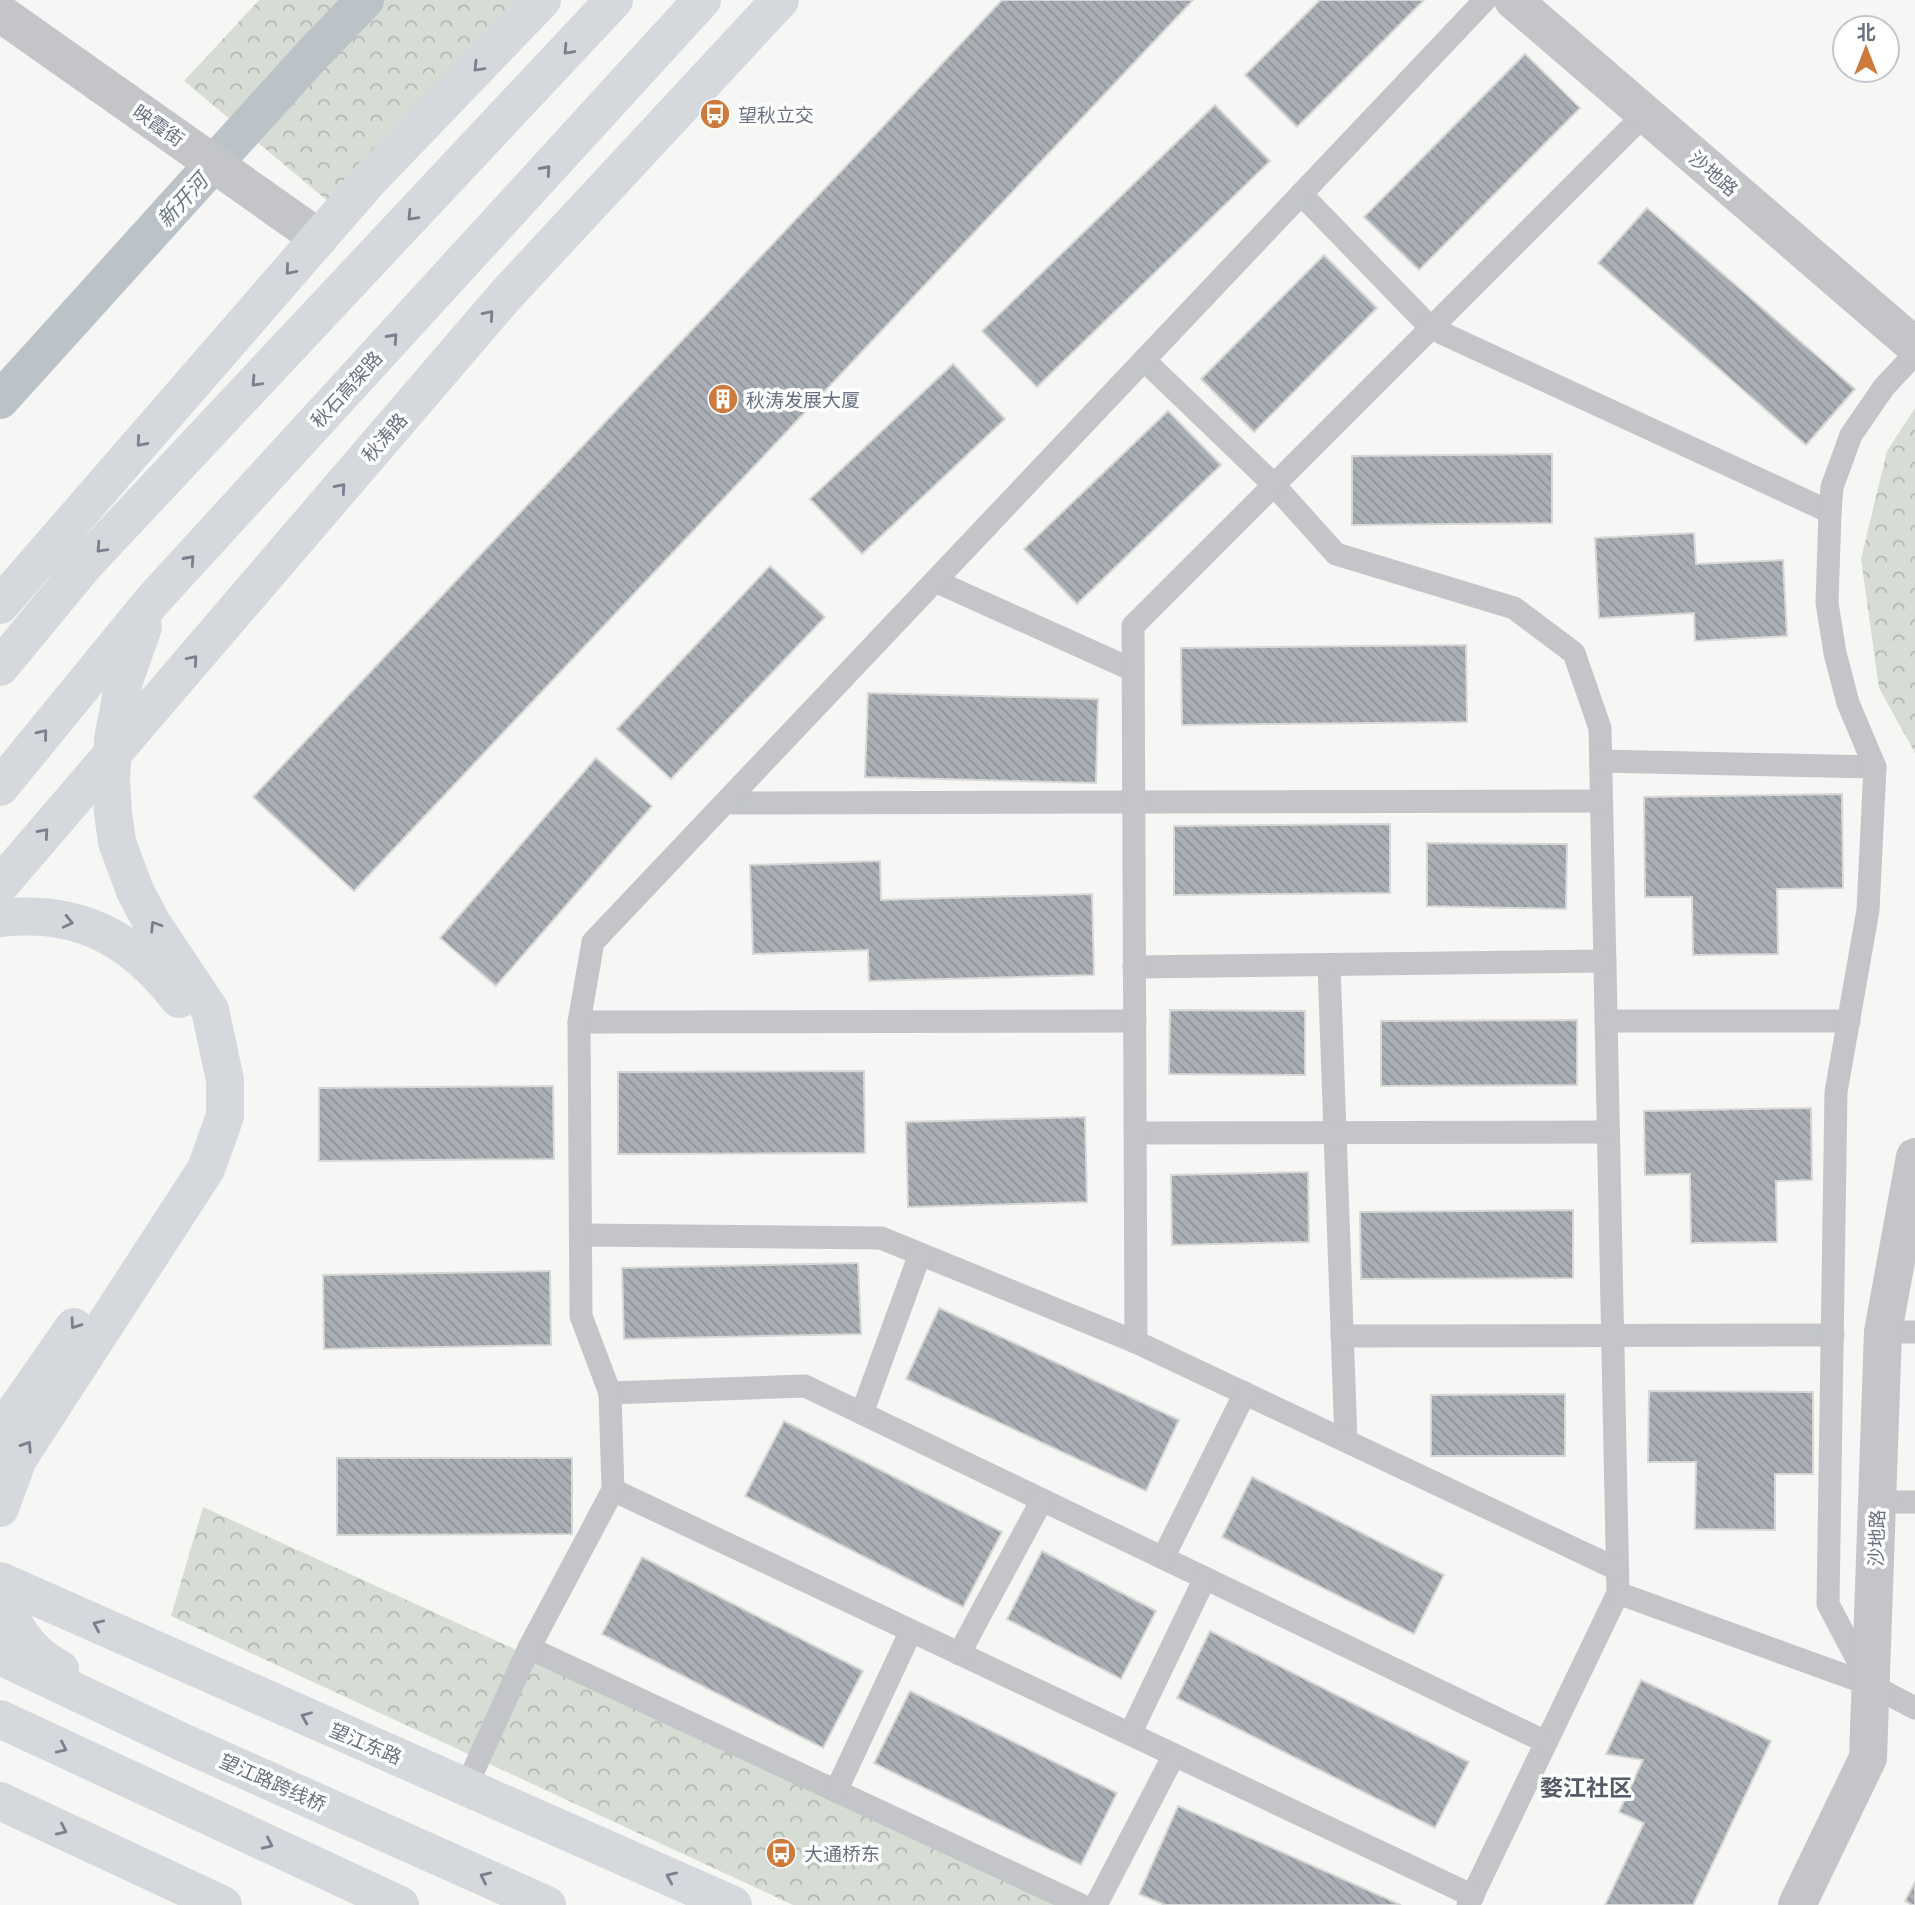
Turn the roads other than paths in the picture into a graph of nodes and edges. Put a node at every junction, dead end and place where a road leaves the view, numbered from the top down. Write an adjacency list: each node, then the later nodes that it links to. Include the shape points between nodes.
1 (542, 0): 10 (main road, one-way to 10)
2 (614, 0): 20 (main road, one-way to 20, via 86,563)
3 (702, 0): 18 (main road, 秋石高架路, one-way to 3)
4 (780, 0): 28 (main road, 秋涛路, one-way to 4, via 505,296)
5 (1485, 0): 9 (lane)
6 (1513, 0): 8 (street, 沙地路)
7 (0, 13): 10 (street, 映霞街)
8 (1645, 114): 11 (lane); 12 (street, 沙地路)
9 (1301, 194): 11 (lane); 14 (lane)
10 (319, 238): 19 (main road, one-way to 19)
11 (1431, 328): 15 (lane); 16 (lane)
12 (1915, 346)
13 (1915, 354): 16 (lane, via 1884,387 1851,435 1832,487)
14 (1144, 360): 15 (lane); 17 (lane)
15 (1273, 485): 21 (lane, via 1133,626); 22 (lane, via 1336,554 1514,608 1574,653 1600,728)
16 (1830, 512): 23 (lane, via 1827,603 1835,653 1848,703)
17 (935, 581): 21 (lane); 27 (lane)
18 (153, 600): 24 (main road, 秋石高架路, one-way to 18); 57 (main road, one-way to 18, via 18,1459 206,1168 225,1116 225,1080 210,1010 152,923 117,842 111,780 113,740 124,681)
19 (0, 605)
20 (0, 667)
21 (1133, 670): 25 (lane)
22 (1601, 761): 23 (lane); 26 (lane)
23 (1875, 767): 35 (lane, via 1868,910)
24 (0, 787)
25 (1134, 801): 26 (lane); 27 (lane); 32 (lane)
26 (1601, 801): 30 (lane)
27 (725, 803): 36 (lane, via 593,942)
28 (0, 885)
29 (0, 918): 51 (main road, one-way to 51, via 22,915 66,920 109,934 158,972 180,1000 192,1030 202,1095 196,1133 183,1167)
30 (1605, 961): 31 (lane); 34 (lane)
31 (1329, 965): 32 (lane); 39 (lane)
32 (1135, 967): 33 (lane)
33 (1135, 1021): 36 (lane); 38 (lane)
34 (1606, 1021): 35 (lane); 37 (lane)
35 (1849, 1021): 44 (lane, via 1836,1092)
36 (579, 1022): 41 (lane)
37 (1608, 1132): 39 (lane); 46 (lane)
38 (1136, 1133): 39 (lane); 47 (lane)
39 (1335, 1133): 45 (lane)
40 (1915, 1157): 43 (street, 沙地路)
41 (581, 1235): 42 (lane, via 881,1238); 48 (lane, via 581,1316)
42 (920, 1254): 47 (lane); 50 (lane)
43 (1899, 1332): 56 (street, 沙地路)
44 (1833, 1335): 46 (lane); 68 (lane, via 1828,1604)
45 (1342, 1336): 46 (lane); 52 (lane)
46 (1612, 1336): 59 (lane)
47 (1136, 1342): 49 (lane)
48 (610, 1393): 50 (lane, via 805,1386); 53 (lane)
49 (1245, 1393): 52 (lane); 58 (lane)
50 (862, 1413): 54 (lane)
51 (0, 1433)
52 (1346, 1441): 59 (lane)
53 (613, 1490): 64 (lane); 65 (lane)
54 (1042, 1500): 58 (lane); 66 (lane)
55 (1915, 1502): 56 (lane)
56 (1877, 1503): 68 (street, 沙地路)
57 (0, 1508)
58 (1163, 1558): 60 (lane)
59 (1617, 1569): 63 (lane)
60 (1205, 1578): 71 (lane); 73 (lane)
61 (0, 1581): 75 (main road, 望江东路, one-way to 61)
62 (0, 1591): 72 (main road, via 14,1626 42,1660 136,1708)
63 (1618, 1593): 68 (lane); 73 (lane)
64 (911, 1631): 66 (lane); 76 (lane)
65 (529, 1648): 75 (lane); 76 (lane)
66 (959, 1654): 71 (lane)
67 (0, 1656): 72 (main road, 望江路跨线桥)
68 (1871, 1685): 69 (lane); 79 (street, 沙地路, via 1868,1758)
69 (1915, 1707)
70 (0, 1719): 81 (main road, one-way to 81)
71 (1130, 1734): 74 (lane)
72 (182, 1742): 82 (main road, 望江路跨线桥, one-way to 72)
73 (1546, 1742): 78 (lane)
74 (1174, 1755): 78 (lane); 85 (lane)
75 (466, 1787): 83 (main road, 望江东路, one-way to 75)
76 (836, 1791): 84 (lane)
77 (0, 1801): 80 (main road, one-way to 80)
78 (1470, 1901)
79 (1804, 1903)
80 (223, 1905)
81 (400, 1905)
82 (547, 1905)
83 (733, 1905)
84 (1081, 1905)
85 (1096, 1905)

